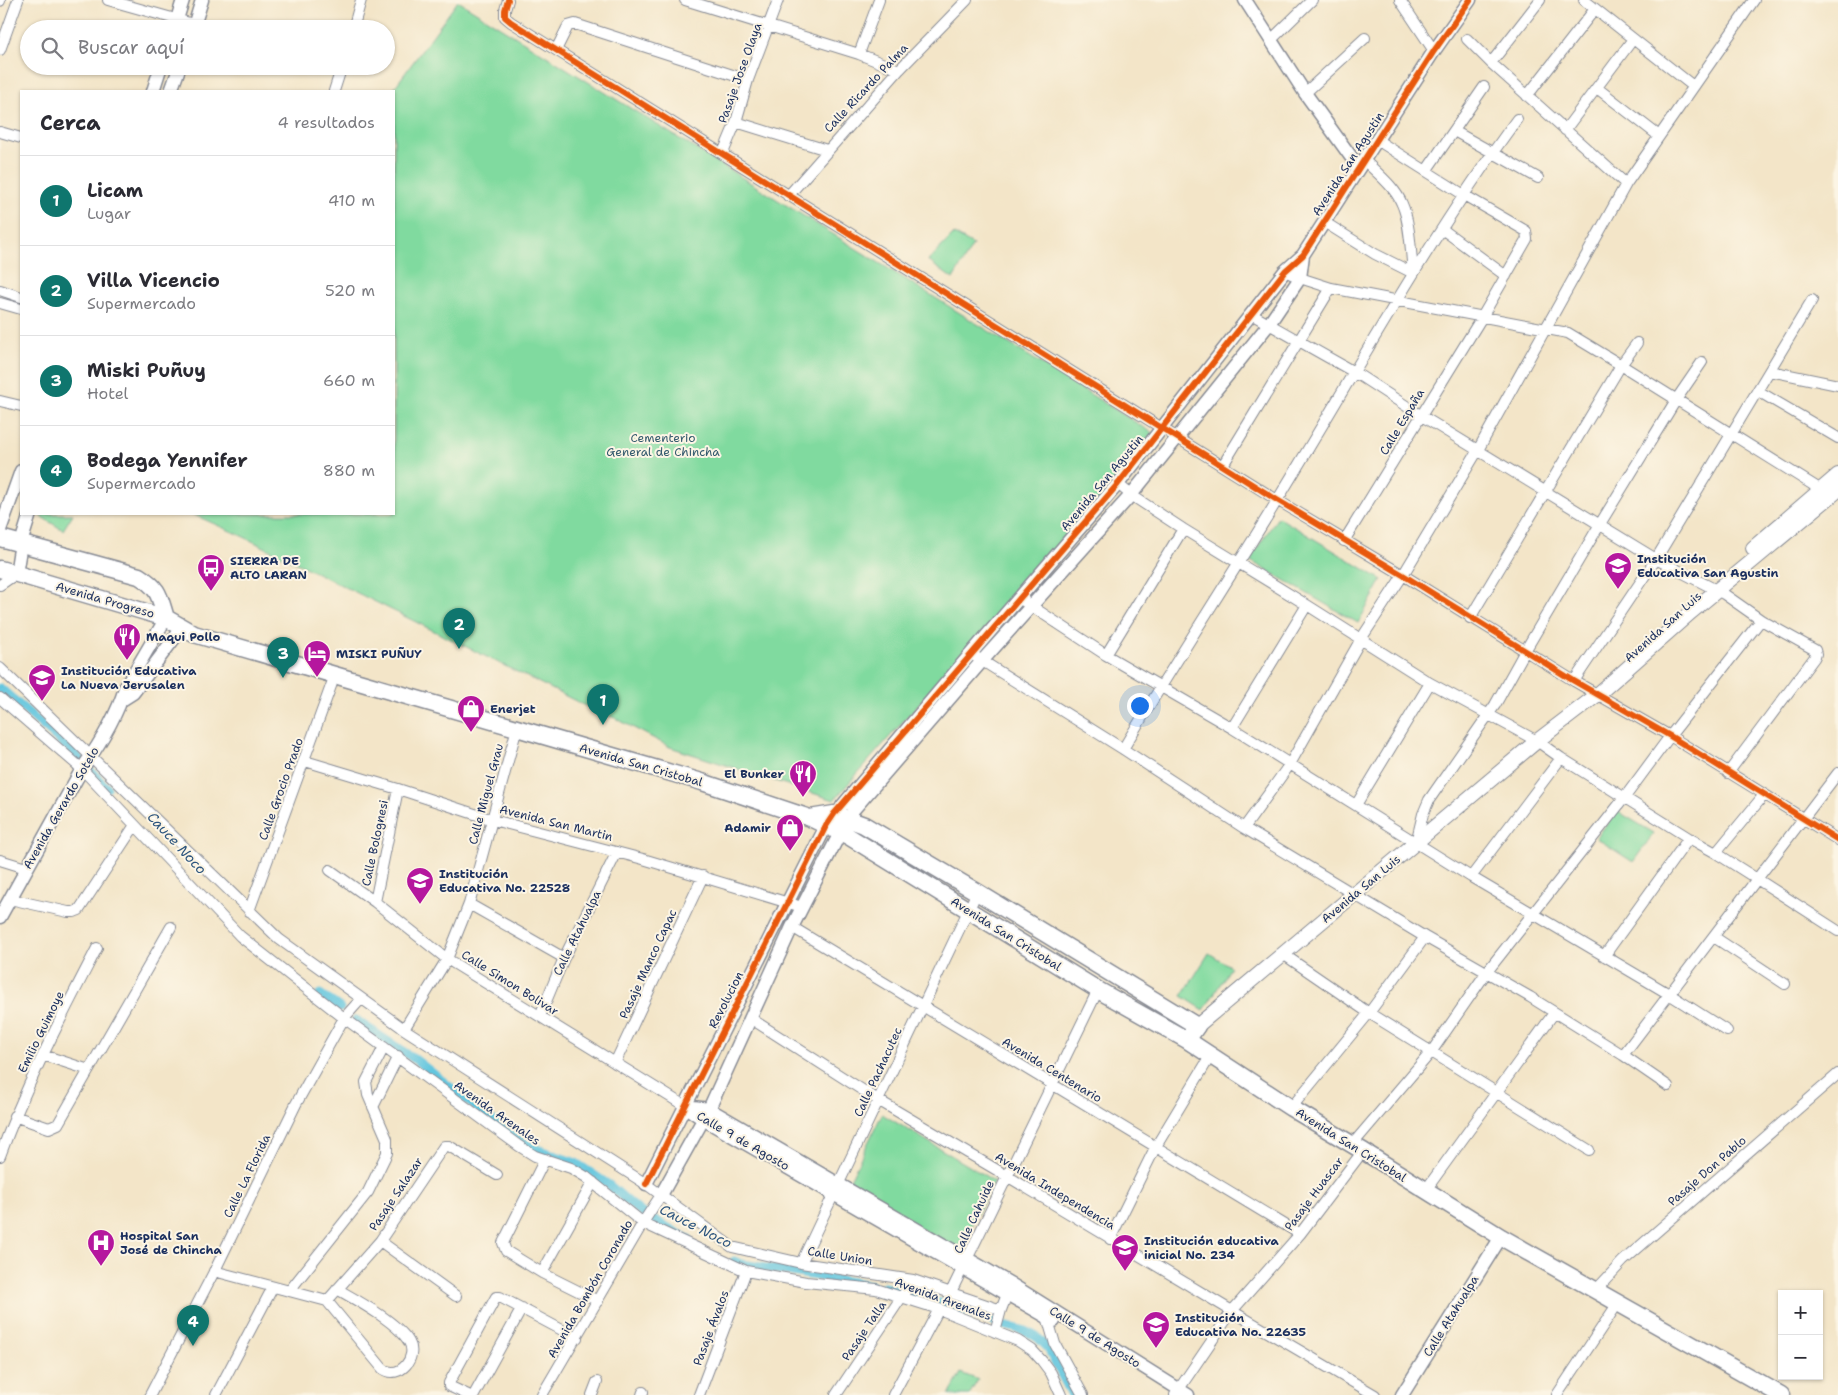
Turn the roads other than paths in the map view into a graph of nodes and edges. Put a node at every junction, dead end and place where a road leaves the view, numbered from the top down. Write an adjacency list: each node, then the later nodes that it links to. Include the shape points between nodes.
1 (18, 0): 28 (street)
2 (108, 0): 19 (street)
3 (183, 0): 20 (street)
4 (202, 0): 21 (street)
5 (361, 0): 22 (street)
6 (508, 0): 29 (street, via 505,17)
7 (686, 0): 23 (street)
8 (778, 0): 23 (street, Pasaje Jose Olaya)
9 (879, 0): 31 (street)
10 (967, 0): 33 (street, Calle Ricardo Palma)
11 (1245, 0): 27 (street)
12 (1312, 0): 27 (street)
13 (1400, 0): 30 (street)
14 (1470, 0): 30 (street, Avenida San Agustin)
15 (1540, 0): 32 (street)
16 (1584, 0): 18 (street)
17 (1754, 0): 38 (street)
18 (1595, 9): 26 (street); 45 (street)
19 (165, 20)
20 (177, 20)
21 (196, 20)
22 (355, 20)
23 (769, 27): 31 (street); 37 (street, Pasaje Jose Olaya)
24 (1366, 38): 44 (street)
25 (1467, 39): 32 (street)
26 (1633, 39): 38 (street); 40 (street)
27 (1271, 40): 44 (street)
28 (0, 50)
29 (556, 50): 37 (street, via 568,26 575,24); 56 (street)
30 (1434, 51): 53 (street, Avenida San Agustin)
31 (859, 54): 33 (street)
32 (1491, 63): 45 (street)
33 (899, 70): 54 (street, Calle Ricardo Palma)
34 (158, 75): 41 (street)
35 (177, 75): 42 (street)
36 (339, 75): 43 (street)
37 (748, 80): 47 (street, Pasaje Jose Olaya)
38 (1693, 86): 51 (street)
39 (1484, 87): 48 (street)
40 (1597, 88): 49 (street); 51 (street)
41 (153, 90)
42 (171, 90)
43 (334, 90)
44 (1306, 93): 57 (street)
45 (1527, 96): 49 (street)
46 (1517, 120): 55 (street)
47 (736, 122): 54 (street); 56 (street, Pasaje Jose Olaya)
48 (1454, 130): 55 (street); 58 (street)
49 (1565, 130): 60 (street)
50 (0, 132): 52 (street)
51 (1659, 136): 60 (street)
52 (20, 138)
53 (1376, 140): 57 (street, Avenida San Agustin); 58 (street)
54 (826, 150): 62 (street, Calle Ricardo Palma)
55 (1493, 152): 59 (street); 61 (street)
56 (723, 153): 62 (street)
57 (1361, 164): 63 (street, Avenida San Agustin); 67 (street, via 1394,191 1402,203)
58 (1426, 171): 61 (street)
59 (1538, 178)
60 (1626, 184): 80 (street)
61 (1464, 195): 64 (street); 68 (street, Calle España, via 1526,231 1527,239)
62 (788, 196): 93 (street)
63 (1324, 222): 65 (street, Avenida San Agustin); 67 (street)
64 (1442, 229): 67 (street); 68 (street)
65 (1303, 255): 66 (street, Avenida San Agustin); 69 (street)
66 (1285, 271): 69 (street); 77 (street, Avenida San Agustin)
67 (1413, 273): 73 (street)
68 (1506, 276): 78 (street, Calle España)
69 (1300, 278): 70 (street); 79 (street)
70 (1331, 288): 73 (street); 81 (street)
71 (0, 290): 72 (street)
72 (20, 297)
73 (1397, 300): 78 (street); 86 (street)
74 (1812, 300): 85 (street)
75 (0, 303): 76 (street)
76 (20, 309)
77 (1251, 314): 79 (street); 93 (street, Avenida San Agustin)
78 (1482, 317): 80 (street); 92 (street, Calle España)
79 (1269, 324): 81 (street); 95 (street)
80 (1546, 329): 84 (street, via 1568,334); 97 (street)
81 (1300, 340): 86 (street); 98 (street)
82 (1637, 343): 84 (street)
83 (1702, 362): 90 (street)
84 (1621, 364): 90 (street); 102 (street)
85 (1770, 371): 87 (street); 88 (street)
86 (1354, 372): 92 (street); 105 (street)
87 (1838, 385)
88 (1758, 391): 94 (street); 96 (street)
89 (0, 400): 91 (street)
90 (1676, 400): 94 (street); 107 (street)
91 (20, 406)
92 (1420, 415): 97 (street); 111 (street, Calle España)
93 (1162, 429): 95 (street); 101 (street, Avenida San Agustin)
94 (1730, 434): 103 (street); 113 (street)
95 (1177, 438): 98 (street); 104 (street)
96 (1838, 438)
97 (1478, 450): 102 (street); 116 (street)
98 (1223, 465): 105 (street)
99 (20, 473): 109 (street)
100 (1838, 475): 103 (main road, Avenida San Luis)
101 (1118, 484): 104 (street); 119 (street, Avenida San Agustin)
102 (1546, 491): 107 (street); 123 (street)
103 (1830, 492): 118 (main road, Avenida San Luis)
104 (1131, 495): 108 (street); 121 (street)
105 (1277, 500): 111 (street); 114 (street)
106 (30, 515): 112 (street)
107 (1600, 524): 113 (street); 127 (street)
108 (1183, 529): 114 (street); 129 (street)
109 (0, 530)
110 (0, 538): 112 (highway, Avenida Progreso)
111 (1344, 541): 116 (street)
112 (21, 543): 115 (street); 122 (highway, Avenida Progreso, via 139,576 157,590)
113 (1656, 559): 118 (street); 133 (street)
114 (1237, 563): 120 (street); 135 (street)
115 (8, 571): 117 (street); 122 (highway, Avenida Progreso)
116 (1403, 575): 123 (street); 126 (street)
117 (0, 585)
118 (1713, 588): 124 (street); 136 (main road, Avenida San Luis)
119 (1019, 598): 121 (street); 128 (street, Avenida San Agustin)
120 (1307, 605): 126 (street); 141 (street)
121 (1032, 606): 129 (street); 130 (street)
122 (166, 618): 125 (highway, Avenida San Cristobal); 138 (street, Avenida Gerardo Sotelo)
123 (1470, 618): 127 (street)
124 (1761, 620): 142 (street, Pasaje Huascar); 150 (street, via 1815,650 1816,654)
125 (182, 628): 132 (highway, Avenida San Cristobal); 138 (street, Avenida Gerardo Sotelo, via 133,693)
126 (1361, 639): 134 (street); 148 (street)
127 (1525, 651): 133 (street); 139 (street)
128 (970, 654): 130 (street); 156 (street, Avenida San Agustin)
129 (1106, 655): 135 (street)
130 (982, 662): 144 (street); 156 (street)
131 (0, 668): 145 (street, Avenida Arenales)
132 (335, 675): 140 (highway, Avenida San Cristobal); 147 (street, Calle Grocio Prado)
133 (1574, 682): 136 (street)
134 (1430, 683): 139 (street); 155 (street)
135 (1160, 686): 141 (street); 144 (street)
136 (1594, 693): 142 (street); 143 (main road, Avenida San Luis, via 1540,733)
137 (0, 698): 149 (street, Avenida Arenales)
138 (122, 700): 145 (street, Avenida Gerardo Sotelo)
139 (1487, 715): 143 (street); 163 (street, via 1429,800)
140 (517, 728): 156 (highway, Avenida San Cristobal, via 702,782 810,818); 157 (street, Calle Miguel Grau)
141 (1232, 728): 148 (street)
142 (1670, 736): 150 (street); 154 (street, Pasaje Huascar)
143 (1537, 741): 146 (street); 163 (main road, Avenida San Luis)
144 (1123, 749): 160 (street)
145 (91, 756): 149 (street, Avenida Gerardo Sotelo); 180 (street, Avenida Arenales)
146 (1561, 758): 154 (street); 170 (street)
147 (305, 761): 152 (street, Avenida San Martin); 180 (street, Calle Grocio Prado)
148 (1290, 764): 155 (street); 160 (street)
149 (82, 769): 159 (street, Avenida Arenales); 167 (street, Avenida Gerardo Sotelo)
150 (1728, 773): 153 (street)
151 (1838, 773): 158 (street)
152 (398, 789): 157 (street, Avenida San Martin); 175 (street, Calle Bolognesi)
153 (1764, 795): 158 (street); 165 (street)
154 (1625, 797): 161 (street); 181 (street, Pasaje Huascar)
155 (1356, 805): 163 (street)
156 (840, 818): 172 (highway, via 864,825); 176 (street, Revolucion); 178 (street); 179 (highway, Avenida San Cristobal)
157 (493, 820): 164 (street, Avenida San Martin); 177 (street, Calle Miguel Grau)
158 (1804, 820): 162 (street); 171 (street)
159 (136, 825): 174 (street, via 79,910 68,912); 204 (street, Avenida Arenales, via 240,936)
160 (1244, 828): 173 (street)
161 (1689, 838): 165 (street); 191 (street)
162 (1838, 840)
163 (1416, 843): 170 (street); 173 (main road, Avenida San Luis)
164 (617, 852): 169 (street, Avenida San Martin); 192 (street, Calle Atahualpa)
165 (1716, 853): 171 (street)
166 (0, 860): 167 (street)
167 (26, 868): 174 (street, Avenida Gerardo Sotelo)
168 (330, 870): 175 (street, Calle Simon Bolivar)
169 (703, 876): 176 (street, Avenida San Martin); 216 (street, Pasaje Manco Capac)
170 (1471, 876): 181 (street)
171 (1757, 879): 185 (street); 186 (street)
172 (977, 892): 179 (street, Calle Pachacutec); 190 (highway)
173 (1355, 894): 187 (street); 189 (main road, Avenida San Luis)
174 (10, 899): 182 (street, Avenida Gerardo Sotelo)
175 (375, 902): 193 (street, Calle Simon Bolivar)
176 (788, 902): 178 (street, Avenida San Martin); 223 (street, Revolucion)
177 (469, 904): 192 (street); 193 (street, Calle Miguel Grau)
178 (802, 907): 184 (street)
179 (968, 911): 195 (highway, Avenida San Cristobal); 200 (street, Calle Pachacutec)
180 (249, 912): 199 (street, Avenida Arenales, via 279,939)
181 (1533, 914): 191 (street); 194 (street, Pasaje Huascar)
182 (0, 917)
183 (171, 927): 217 (street)
184 (792, 927): 200 (street, Avenida Centenario); 205 (street)
185 (1838, 931)
186 (1714, 937): 196 (street); 198 (street)
187 (1425, 938): 194 (street); 201 (street)
188 (97, 948): 212 (street, Emilio Guimoye)
189 (1283, 954): 201 (street); 206 (main road, Avenida San Luis)
190 (1080, 956): 195 (highway); 206 (highway)
191 (1604, 956): 198 (street)
192 (564, 958): 203 (street, Calle Atahualpa)
193 (447, 959): 203 (street, Calle Simon Bolivar); 207 (street, Calle Miguel Grau)
194 (1486, 973): 202 (street); 211 (street, Pasaje Huascar)
195 (1071, 974): 197 (highway, Avenida San Cristobal)
196 (1785, 984)
197 (1098, 990): 209 (highway, Avenida San Cristobal); 219 (street, Calle Cahuide)
198 (1669, 994): 208 (street); 214 (street)
199 (361, 999): 204 (street, Calle La Florida); 207 (street, Avenida Arenales)
200 (923, 1006): 219 (street, Avenida Centenario); 222 (street, Calle Pachacutec)
201 (1369, 1012): 211 (street); 225 (street)
202 (1554, 1013): 214 (street); 221 (street)
203 (540, 1016): 216 (street, Calle Simon Bolivar)
204 (344, 1018): 210 (street, Avenida Arenales); 248 (street, Calle La Florida, via 296,1104)
205 (750, 1018): 222 (street, Avenida Independencia); 226 (street)
206 (1197, 1026): 209 (highway, Avenida San Luis)
207 (404, 1029): 236 (street, Avenida Arenales)
208 (1728, 1032)
209 (1187, 1040): 213 (highway, Avenida San Cristobal)
210 (384, 1047): 215 (street, Avenida Arenales); 224 (street, via 366,1082)
211 (1432, 1051): 221 (street); 229 (street, Pasaje Huascar)
212 (43, 1055): 217 (street); 227 (street, Emilio Guimoye)
213 (1211, 1055): 225 (highway, Avenida San Cristobal); 228 (street)
214 (1623, 1055): 220 (street)
215 (398, 1056): 224 (street); 232 (street, Avenida Arenales, via 519,1146)
216 (615, 1063): 223 (street, Calle Simon Bolivar)
217 (89, 1070): 227 (street, via 58,1124 49,1128)
218 (1838, 1074): 255 (street, Pasaje Don Pablo, via 1622,1261)
219 (1052, 1085): 228 (street, Avenida Centenario); 234 (street, Calle Cahuide)
220 (1668, 1086)
221 (1498, 1093): 230 (street); 238 (street)
222 (878, 1100): 234 (street, Avenida Independencia); 237 (street, Calle Pachacutec)
223 (685, 1106): 226 (street, Calle 9 de Agosto); 236 (street, Revolucion)
224 (373, 1107): 254 (street, via 387,1139 387,1153 368,1192)
225 (1291, 1108): 229 (highway, Avenida San Cristobal)
226 (706, 1114): 237 (street, Calle 9 de Agosto); 239 (street)
227 (14, 1116): 231 (street, Emilio Guimoye)
228 (1156, 1148): 241 (street, Avenida Centenario); 243 (street)
229 (1358, 1148): 238 (highway, Avenida San Cristobal); 241 (street, Pasaje Huascar)
230 (1589, 1150)
231 (0, 1156)
232 (545, 1159): 235 (street, Avenida Arenales, via 571,1168); 249 (street, via 503,1243 506,1251)
233 (497, 1174): 244 (street, Pasaje Salazar, via 444,1146)
234 (1007, 1176): 243 (street, Avenida Independencia); 246 (street, Calle Cahuide)
235 (593, 1182): 240 (street, Avenida Arenales); 249 (street)
236 (646, 1184): 239 (street, Avenida Arenales)
237 (836, 1189): 245 (street, Calle Pachacutec); 246 (street, Calle 9 de Agosto)
238 (1425, 1191): 242 (highway, Avenida San Cristobal)
239 (661, 1195): 240 (street, Avenida Bombón Coronado); 245 (street, Calle Union, via 732,1247)
240 (644, 1222): 247 (street, Avenida Arenales); 260 (street, Avenida Bombón Coronado)
241 (1300, 1234): 266 (street, Pasaje Huascar)
242 (1500, 1237): 255 (highway, Avenida San Cristobal); 281 (street, Calle Atahualpa)
243 (1110, 1239): 266 (street, Avenida Independencia)
244 (380, 1241): 252 (street, Pasaje Salazar); 258 (street)
245 (802, 1263): 250 (street, Calle Union)
246 (966, 1264): 253 (street, Calle 9 de Agosto); 256 (street, Calle Cahuide)
247 (746, 1270): 257 (street, Avenida Arenales, via 806,1282); 275 (street, Pasaje Ávalos)
248 (214, 1271): 251 (street); 270 (street, Calle La Florida)
249 (542, 1273): 260 (street)
250 (914, 1280): 256 (street, Calle Union); 257 (street, Pasaje Talla)
251 (273, 1287): 254 (street); 271 (street)
252 (337, 1289): 259 (street, Pasaje Salazar); 259 (street, via 381,1317 409,1342 410,1357 405,1366 394,1373 383,1369)
253 (1009, 1289): 264 (street, Calle 9 de Agosto); 265 (street)
254 (290, 1290): 259 (street)
255 (1596, 1290): 261 (highway, Avenida San Cristobal)
256 (951, 1292): 265 (street, Calle Union)
257 (905, 1294): 263 (street, Avenida Arenales); 276 (street, Pasaje Talla)
258 (456, 1296)
259 (327, 1301)
260 (598, 1301): 268 (street, Avenida Bombón Coronado)
261 (1618, 1303): 282 (street); 283 (highway, Avenida San Cristobal)
262 (522, 1308): 268 (street); 272 (street, via 500,1296 494,1298 449,1383 452,1388); 273 (street)
263 (939, 1310): 267 (street, Avenida Arenales); 277 (street)
264 (1045, 1311): 269 (street, Calle 9 de Agosto); 279 (street, via 1055,1344)
265 (1001, 1312): 267 (street)
266 (1232, 1312): 269 (street, Pasaje Huascar); 280 (street, Avenida Independencia)
267 (996, 1329): 278 (street, Avenida Arenales, via 1032,1350 1051,1373)
268 (577, 1338): 274 (street, Avenida Bombón Coronado)
269 (1179, 1393)
270 (150, 1395)
271 (216, 1395)
272 (468, 1395)
273 (474, 1395)
274 (542, 1395)
275 (699, 1395)
276 (836, 1395)
277 (893, 1395)
278 (1062, 1395)
279 (1083, 1395)
280 (1375, 1395)
281 (1402, 1395)
282 (1558, 1395)
283 (1781, 1395)

